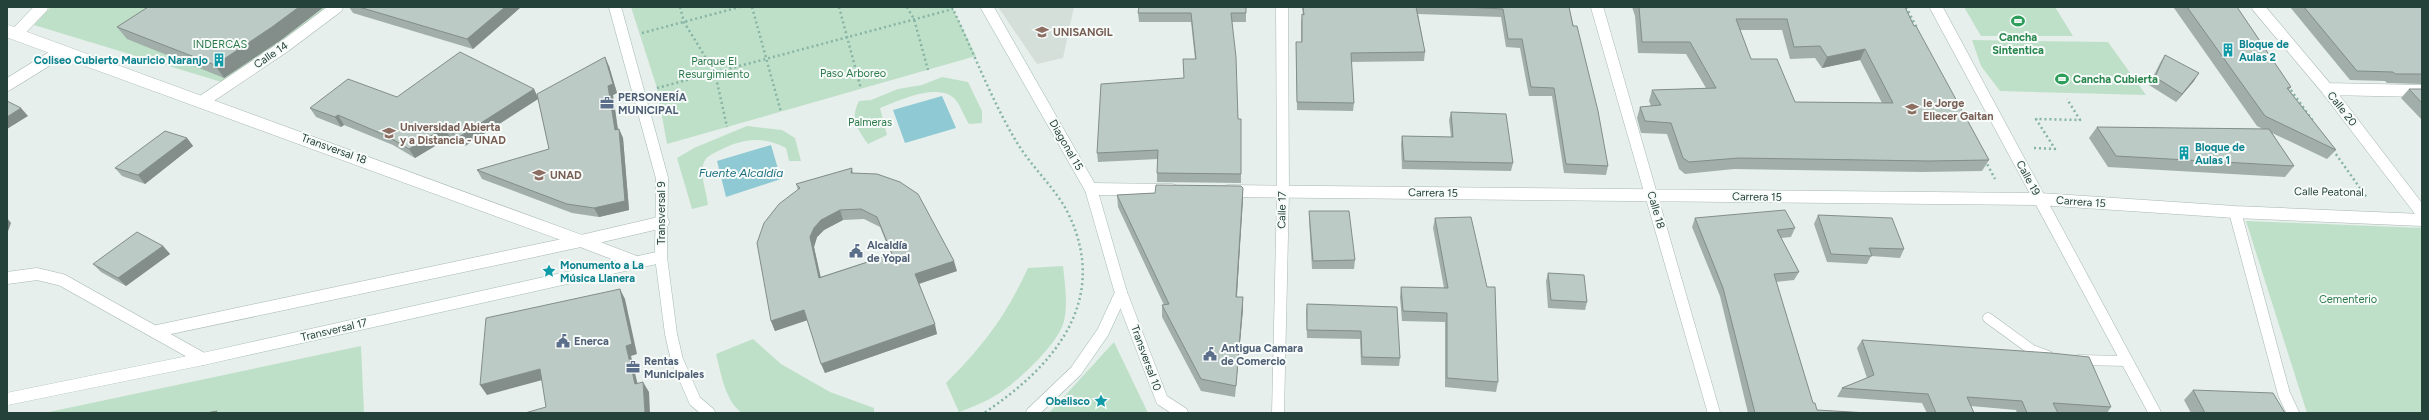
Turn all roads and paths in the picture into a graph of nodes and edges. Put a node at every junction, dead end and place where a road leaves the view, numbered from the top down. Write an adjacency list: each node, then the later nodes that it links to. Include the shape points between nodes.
1 (42, 7): 18 (street)
2 (337, 7): 33 (street, Calle 14, via 286,46)
3 (615, 7): 51 (street, Transversal 9, via 662,178)
4 (680, 7): 17 (path)
5 (740, 7): 17 (path)
6 (752, 7): 23 (path)
7 (839, 7): 21 (path)
8 (907, 7): 16 (path)
9 (987, 7): 41 (street, Diagonal 15)
10 (1282, 7): 44 (street, Calle 17)
11 (1597, 7): 45 (street, Calle 18)
12 (1906, 7): 20 (path)
13 (1936, 7): 46 (street, Calle 19)
14 (2258, 7): 30 (street, Calle 20)
15 (953, 8): 16 (path); 65 (path, via 1015,139 1068,213 1081,241 1085,268 1081,304 1068,335 1028,382)
16 (914, 19): 21 (path); 24 (path)
17 (684, 22): 19 (path); 25 (path)
18 (11, 33): 22 (street, Transversal 18)
19 (637, 34)
20 (1921, 35)
21 (847, 37): 23 (path); 29 (path)
22 (62, 51): 27 (street); 33 (street, Transversal 18)
23 (766, 59): 25 (path); 34 (path)
24 (928, 70)
25 (715, 73): 28 (path); 36 (path)
26 (2284, 80): 35 (path)
27 (7, 85)
28 (657, 88)
29 (861, 89)
30 (2326, 89): 31 (street); 49 (street, Calle 20)
31 (2422, 91)
32 (2067, 99): 38 (path, via 2080,120 2036,119 2055,149)
33 (203, 101): 52 (street, Transversal 18)
34 (781, 112)
35 (2315, 124)
36 (727, 127)
37 (2329, 144): 47 (path, Calle Peatonal, via 2369,202)
38 (2032, 148)
39 (1982, 155): 40 (path)
40 (1997, 183)
41 (1091, 189): 42 (street); 56 (street, Diagonal 15)
42 (1183, 190)
43 (1214, 191): 44 (street, Carrera 15)
44 (1283, 192): 45 (street, Carrera 15); 68 (street, Calle 17)
45 (1652, 195): 46 (street, Carrera 15); 69 (street, Calle 18)
46 (2040, 200): 48 (street, Carrera 15); 62 (street, Calle 19)
47 (2361, 201)
48 (2235, 212): 50 (street, Carrera 15); 71 (street, via 2284,394)
49 (2422, 213)
50 (2422, 220)
51 (663, 222): 52 (street); 53 (street, Transversal 9)
52 (581, 241): 54 (street, Transversal 18); 58 (street)
53 (661, 257): 54 (street, Transversal 17); 64 (street, Transversal 9, via 677,360 695,401)
54 (636, 262): 60 (street, Transversal 17)
55 (7, 278): 58 (street, via 37,274 62,280)
56 (1122, 293): 66 (street, via 1104,332 1076,371); 67 (street, Transversal 10, via 1162,400)
57 (1988, 318): 59 (lane, via 2032,350)
58 (157, 331): 60 (street)
59 (2057, 358)
60 (203, 359): 63 (street, Transversal 17)
61 (2069, 359): 62 (lane)
62 (2126, 361): 70 (street, Calle 19)
63 (7, 399)
64 (709, 413)
65 (984, 413)
66 (1032, 413)
67 (1182, 413)
68 (1278, 413)
69 (1714, 413)
70 (2154, 413)
71 (2293, 413)

